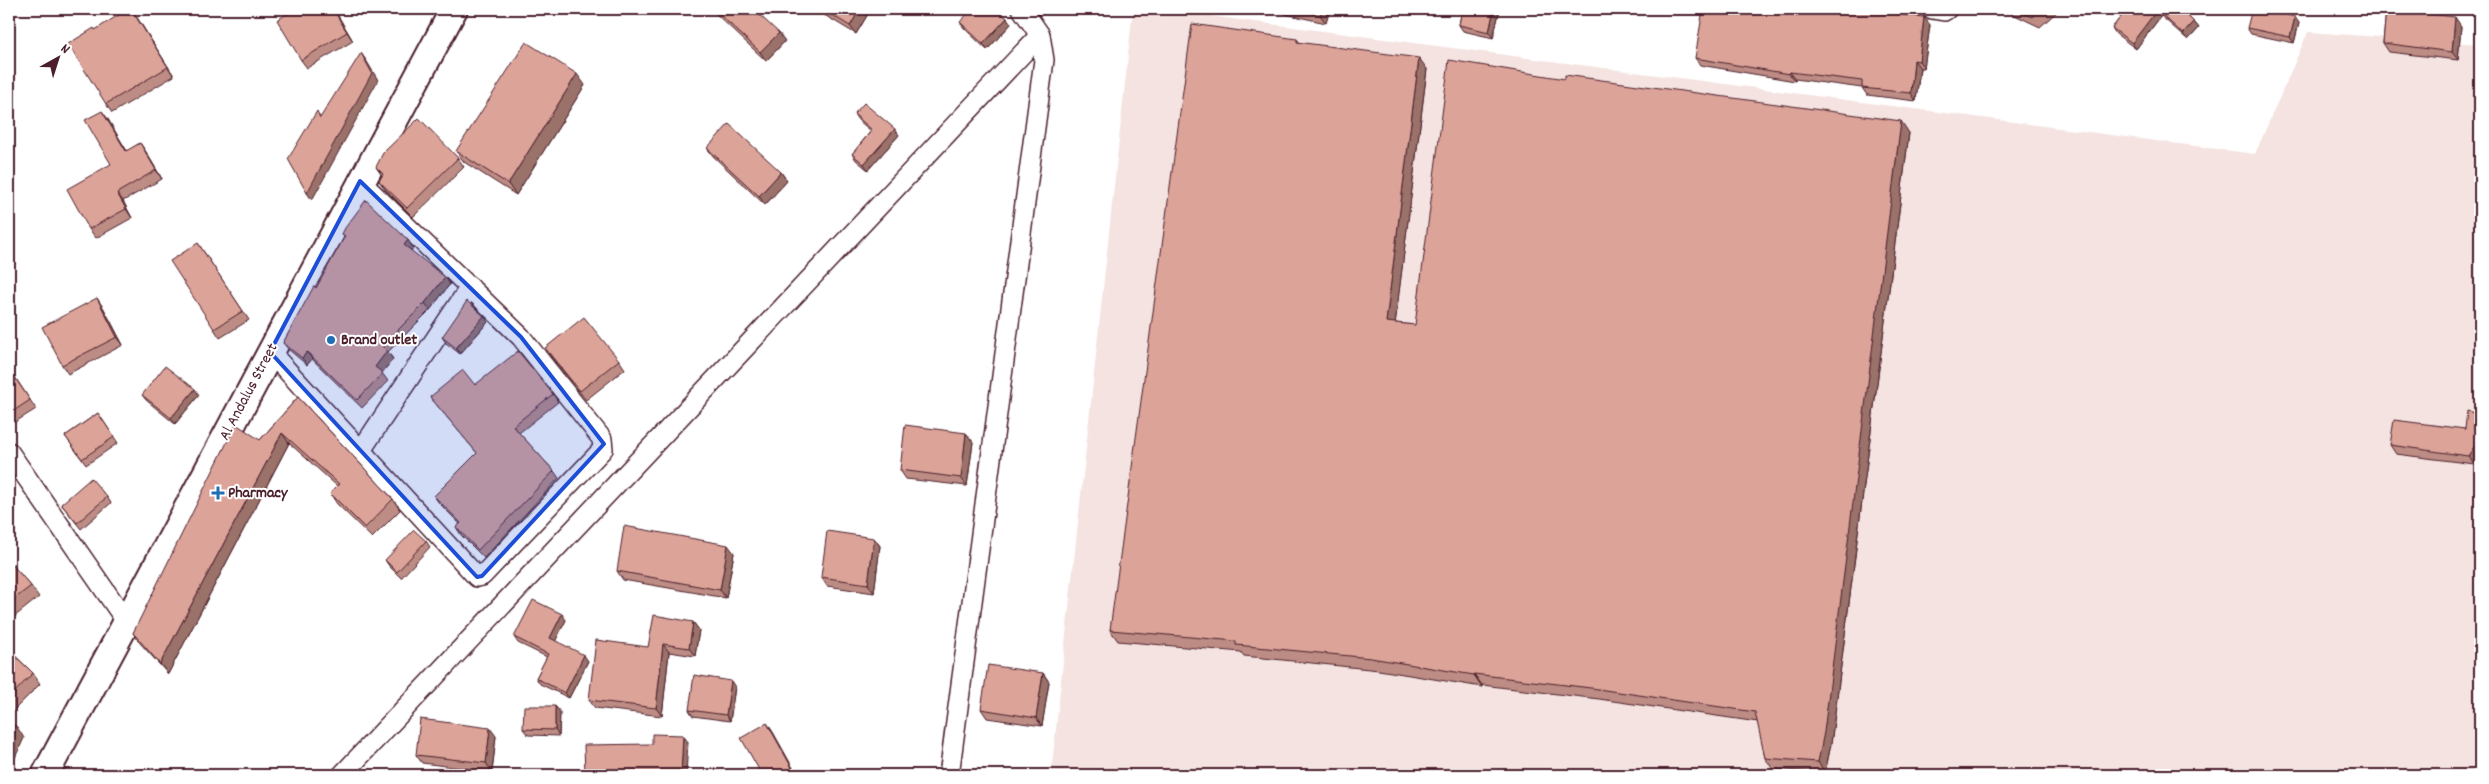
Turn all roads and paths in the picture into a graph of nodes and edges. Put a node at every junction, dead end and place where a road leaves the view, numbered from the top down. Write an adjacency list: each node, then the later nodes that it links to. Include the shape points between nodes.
1 (454, 9): 6 (main road, Al Andalus Street)
2 (1022, 9): 5 (street)
3 (1932, 9): 4 (street)
4 (1947, 9)
5 (1040, 35): 13 (street); 14 (street, via 1044,60)
6 (360, 181): 7 (street); 8 (main road, Al Andalus Street)
7 (470, 287): 9 (street); 9 (street, via 521,337 602,439 603,449 480,578)
8 (270, 352): 9 (street); 11 (main road, Al Andalus Street)
9 (362, 449)
10 (9, 452): 11 (street)
11 (126, 621): 12 (main road, Al Andalus Street)
12 (45, 775)
13 (342, 775)
14 (949, 775)

